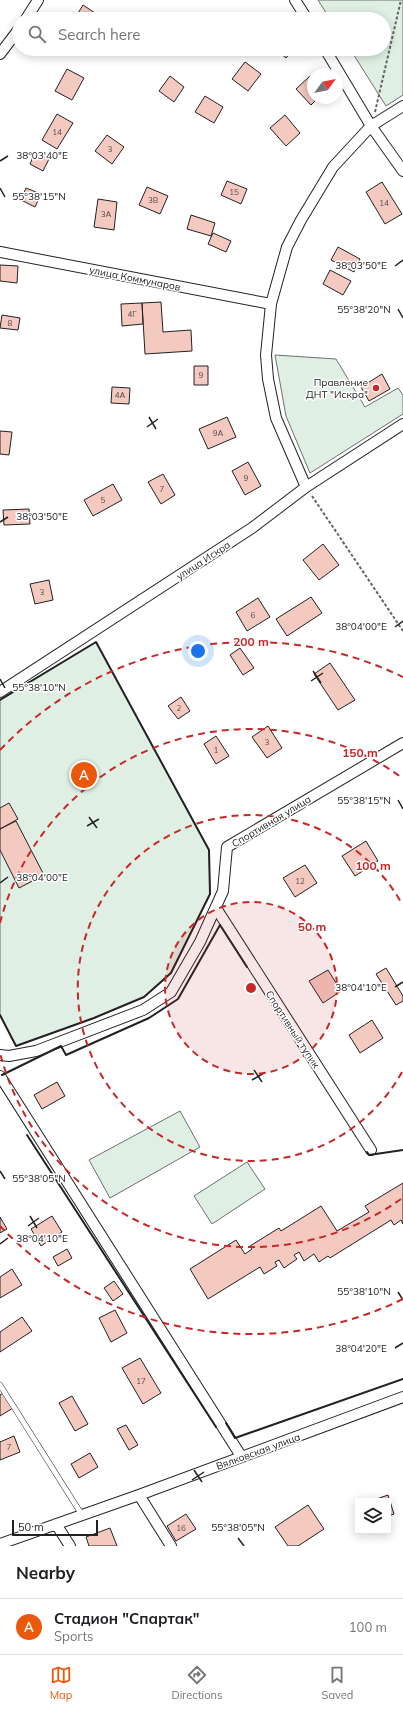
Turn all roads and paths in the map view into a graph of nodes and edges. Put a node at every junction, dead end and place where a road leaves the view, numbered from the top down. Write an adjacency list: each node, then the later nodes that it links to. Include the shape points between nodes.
1 (38, 0): 4 (street)
2 (295, 0): 5 (street)
3 (401, 0): 7 (path)
4 (30, 12)
5 (303, 12)
6 (12, 38): 8 (street)
7 (391, 42)
8 (0, 54)
9 (329, 56): 12 (street)
10 (388, 56): 12 (path)
11 (403, 106): 12 (street)
12 (371, 126): 13 (street); 15 (street, via 333,167 301,220 287,247)
13 (403, 171)
14 (0, 252): 15 (street, улица Коммунаров)
15 (271, 304): 17 (street, via 266,355 276,418)
16 (403, 424): 17 (street, улица Искра)
17 (306, 487): 18 (path); 19 (street, улица Искра, via 252,528)
18 (403, 631)
19 (0, 692)
20 (403, 743): 21 (street, Спортивная улица, via 227,847 223,891)
21 (216, 908): 22 (street, Спортивная улица, via 171,992 143,1010 36,1051); 24 (street, Спортивный тупик)
22 (0, 1055)
23 (0, 1076): 27 (street)
24 (371, 1150)
25 (0, 1385): 29 (lane)
26 (403, 1397): 27 (street, Вялковская улица)
27 (241, 1456): 28 (street, Вялковская улица)
28 (139, 1495): 29 (street, Вялковская улица); 33 (street)
29 (82, 1515): 30 (street, Вялковская улица)
30 (56, 1524): 31 (street, Вялковская улица); 32 (street)
31 (0, 1544)
32 (70, 1546)
33 (171, 1546)

